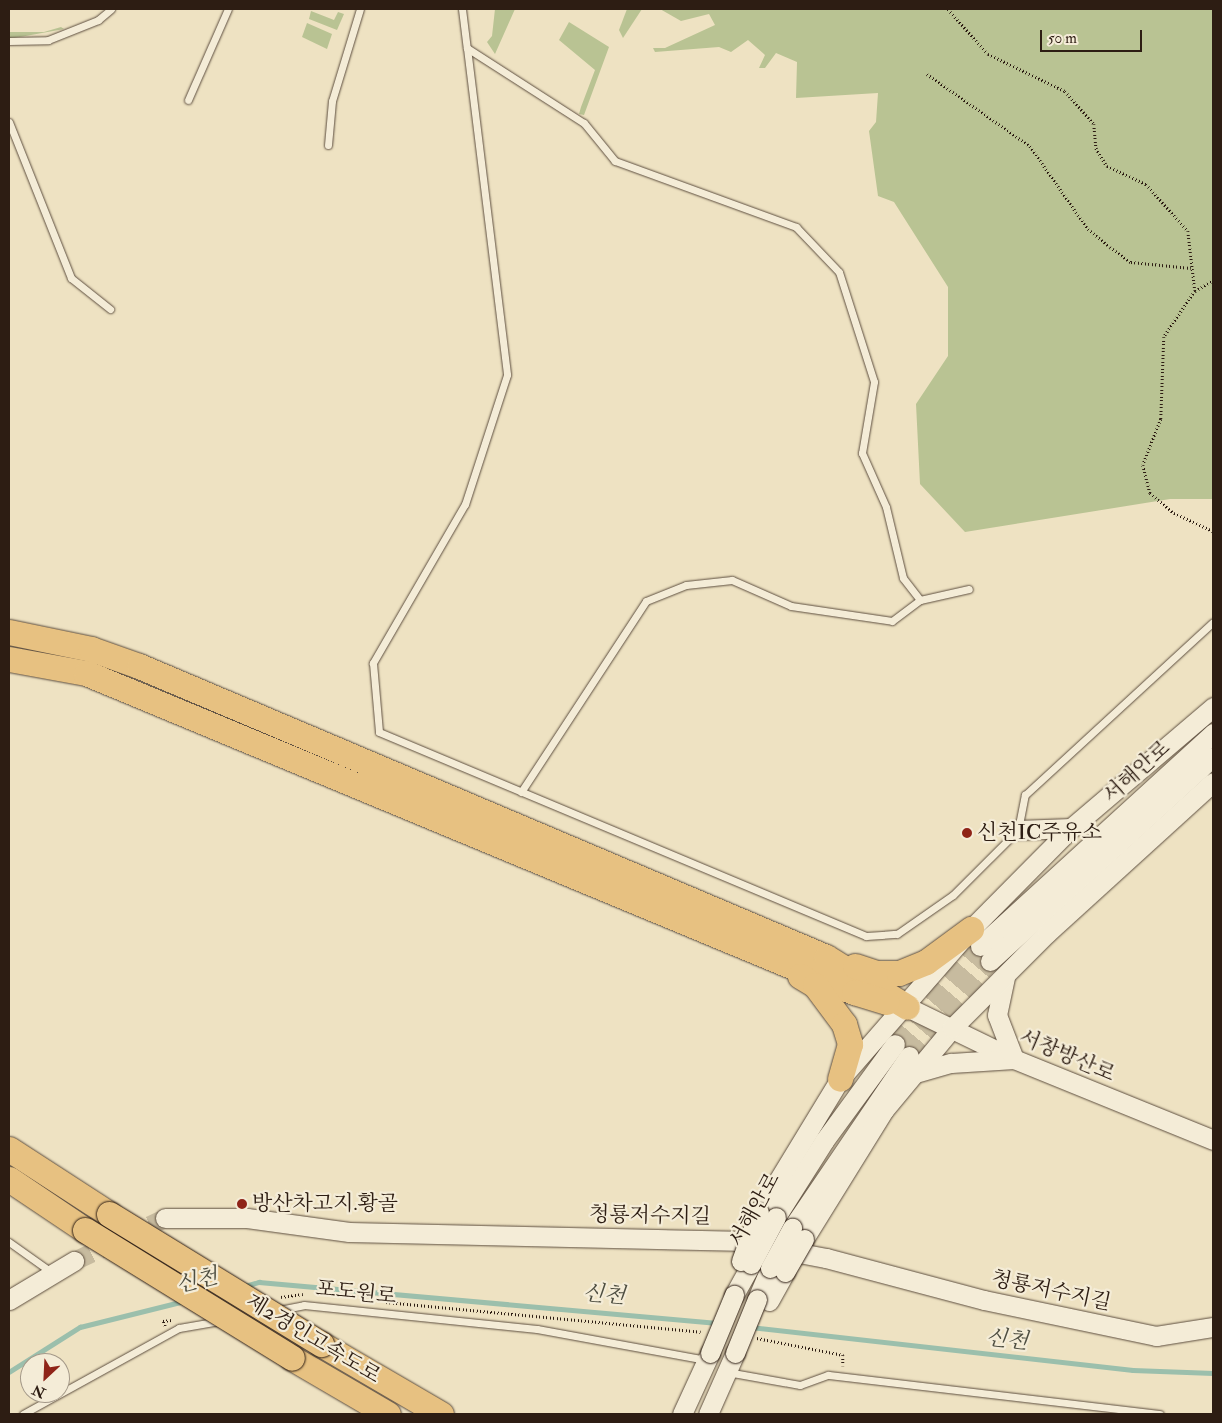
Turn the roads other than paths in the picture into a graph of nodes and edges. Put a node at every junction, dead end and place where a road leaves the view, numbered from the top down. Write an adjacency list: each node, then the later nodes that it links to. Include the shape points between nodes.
1 (111, 9): 5 (lane, via 98,20 48,40)
2 (228, 9): 7 (lane)
3 (360, 9): 9 (lane, via 332,101)
4 (462, 9): 6 (lane)
5 (9, 41)
6 (467, 48): 12 (lane, via 584,122 615,161 796,227 839,272 874,382 862,453 886,507 903,578); 20 (lane, via 507,374 465,504 373,663 379,732)
7 (188, 100)
8 (9, 122): 10 (lane, via 71,278)
9 (328, 146)
10 (110, 309)
11 (970, 589): 12 (lane)
12 (920, 600): 20 (lane, via 892,621 790,606 732,580 686,585 646,601)
13 (1213, 622): 22 (lane, via 1025,795)
14 (9, 632): 25 (highway, via 91,649 139,666)
15 (9, 659): 23 (highway, via 95,677)
16 (1213, 707): 21 (main road)
17 (1213, 733): 24 (main road, 서해안로)
18 (1213, 757): 24 (main road, 서해안로, via 1021,928)
19 (1213, 782): 26 (main road)
20 (521, 792): 22 (lane, via 866,936 897,934 953,895)
21 (1071, 828): 22 (main road); 24 (main road)
22 (1018, 830)
23 (744, 944): 27 (highway, via 854,992); 31 (highway, via 814,984 844,1024 850,1044)
24 (980, 945): 25 (highway, via 899,973 878,973); 27 (main road)
25 (826, 957): 27 (highway)
26 (1004, 976): 28 (main road); 30 (main road, via 997,1015)
27 (907, 1007): 28 (main road, 서창방산로); 31 (main road)
28 (952, 1028): 29 (main road); 30 (main road, 서창방산로)
29 (906, 1058): 30 (main road, via 951,1063); 37 (main road, 서해안로, via 850,1104); 47 (main road, 서해안로, bridge, via 777,1270)
30 (1014, 1059): 33 (main road, 서창방산로)
31 (840, 1079): 37 (main road)
32 (9, 1139): 36 (highway)
33 (1213, 1140)
34 (9, 1149): 36 (highway, 제2경인고속도로)
35 (9, 1179): 49 (highway, 제2경인고속도로, bridge, via 85,1230)
36 (61, 1184): 50 (highway, 제2경인고속도로, bridge)
37 (767, 1215): 46 (main road, bridge)
38 (165, 1218): 45 (main road, 청룡저수지길, via 247,1218 349,1232 736,1241 826,1258 984,1300 1156,1336)
39 (9, 1242): 41 (lane)
40 (74, 1261): 41 (main road)
41 (52, 1272): 42 (main road)
42 (9, 1300)
43 (256, 1314): 46 (lane, 포도원로, via 304,1305 508,1326)
44 (246, 1316): 48 (lane, via 179,1328)
45 (1213, 1327)
46 (708, 1356): 51 (main road)
47 (727, 1372): 52 (main road, 서해안로); 53 (lane, via 800,1385 828,1375)
48 (23, 1414)
49 (388, 1414)
50 (441, 1414)
51 (682, 1414)
52 (708, 1414)
53 (1160, 1414)

